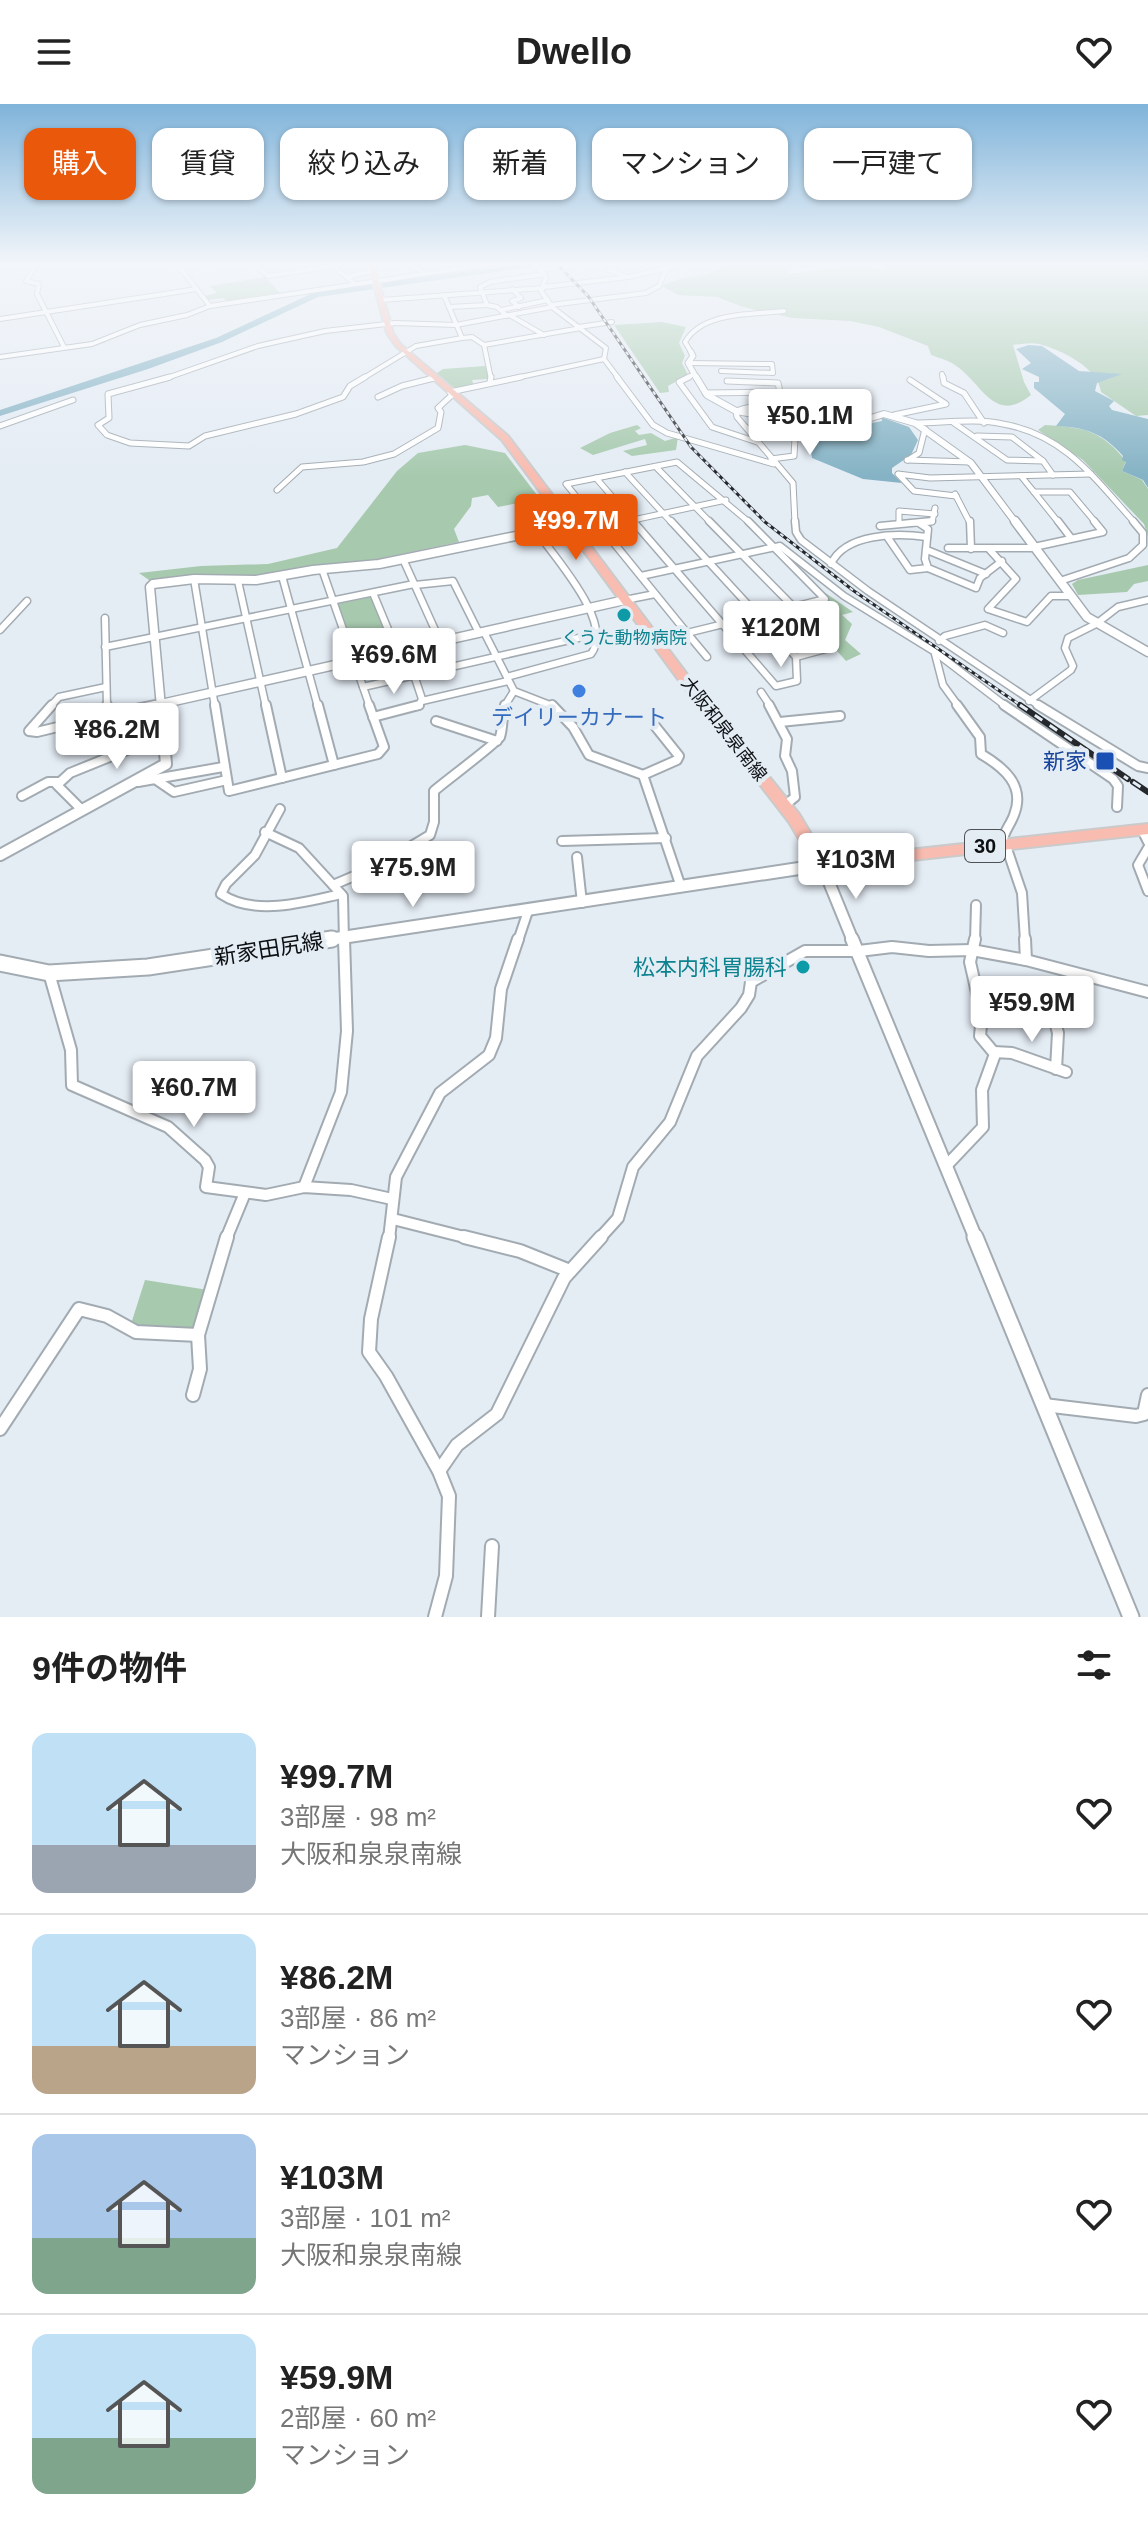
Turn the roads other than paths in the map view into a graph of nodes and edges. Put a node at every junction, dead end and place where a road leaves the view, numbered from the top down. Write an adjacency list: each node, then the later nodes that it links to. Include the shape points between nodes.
1 (57, 335): 11 (street)
2 (116, 335): 11 (street)
3 (309, 335): 12 (street, via 108,394 109,418 98,425 107,435 130,443 189,446 205,436 343,397 350,386)
4 (393, 335): 12 (main road, 大阪和泉泉南線)
5 (460, 335): 9 (street)
6 (544, 335): 10 (street)
7 (589, 335): 15 (street, via 606,348)
8 (689, 335): 13 (street, via 685,342)
9 (462, 338): 10 (street); 12 (street)
10 (484, 345): 24 (street)
11 (64, 347): 14 (street)
12 (404, 352): 21 (main road, 大阪和泉泉南線)
13 (691, 352): 17 (street)
14 (0, 357)
15 (604, 359): 24 (street); 43 (street, via 656,428)
16 (715, 361): 17 (street); 18 (street); 18 (street, via 772,364 773,373)
17 (688, 363): 19 (street)
18 (721, 371): 23 (street)
19 (694, 374): 27 (street); 40 (street, via 679,382 710,425)
20 (942, 374): 35 (street, via 944,383 964,393)
21 (434, 378): 26 (main road, 大阪和泉泉南線); 28 (street)
22 (910, 380): 31 (street, via 946,404)
23 (727, 381): 25 (street); 25 (street, via 778,383 780,392)
24 (490, 382): 26 (street)
25 (733, 391): 27 (street)
26 (452, 393): 55 (street, via 438,408 438,428 400,452 363,462 309,465); 65 (main road, 大阪和泉泉南線, via 505,438)
27 (705, 393): 30 (street)
28 (378, 397)
29 (73, 400): 36 (street)
30 (736, 411): 32 (street, via 765,403); 37 (street); 38 (street)
31 (894, 415): 32 (street); 34 (street)
32 (859, 422): 37 (street)
33 (952, 422): 34 (street); 35 (street); 41 (street)
34 (915, 423): 39 (street)
35 (984, 423): 50 (street, via 1016,425 1046,436)
36 (0, 426)
37 (824, 426): 42 (street)
38 (747, 428): 42 (street); 44 (street)
39 (925, 429): 47 (street); 47 (street, via 919,453 907,460)
40 (721, 431): 43 (street); 44 (street)
41 (976, 436): 46 (street, via 1007,460); 46 (street, via 1012,437)
42 (795, 437): 45 (street, via 794,456)
43 (705, 442): 45 (street)
44 (757, 442): 45 (street)
45 (772, 461): 79 (street, via 793,483 798,537)
46 (1043, 461): 51 (street)
47 (970, 462): 53 (street)
48 (656, 467): 49 (street); 57 (street, via 677,462); 58 (street)
49 (625, 472): 54 (street); 59 (street)
50 (1091, 474): 51 (street); 88 (street, via 1143,533 1143,545 1129,558)
51 (1053, 475): 52 (street)
52 (1021, 476): 53 (street); 56 (street)
53 (982, 477): 70 (street); 72 (street, via 898,474 914,491 954,494 970,518)
54 (596, 478): 60 (street); 63 (street, via 566,484)
55 (277, 490)
56 (1034, 492): 68 (street); 68 (street, via 1070,492 1103,532)
57 (726, 500): 58 (street); 69 (street)
58 (695, 507): 59 (street); 75 (street)
59 (663, 514): 60 (street); 77 (street)
60 (632, 520): 63 (street); 82 (street)
61 (899, 523): 62 (street); 62 (street, via 899,511 935,511 932,522); 67 (street, via 882,525)
62 (919, 523): 66 (street, via 928,529)
63 (601, 527): 65 (street); 85 (street)
64 (537, 532): 65 (street); 76 (street); 98 (street)
65 (574, 533): 93 (main road, 大阪和泉泉南線)
66 (927, 537): 67 (street); 74 (street)
67 (890, 538): 79 (street, via 844,547); 80 (street, via 910,570)
68 (1071, 538): 70 (street)
69 (774, 547): 75 (street); 97 (street, via 825,596); 116 (street, via 780,546 844,596)
70 (1035, 547): 73 (street); 88 (street)
71 (948, 548): 72 (street)
72 (971, 549): 73 (street)
73 (989, 549): 78 (street)
74 (927, 550): 80 (street); 83 (street)
75 (741, 554): 77 (street); 97 (street)
76 (403, 559): 81 (street); 89 (street)
77 (708, 561): 82 (street); 100 (street)
78 (1002, 561): 83 (street); 92 (street, via 1016,579 988,609 1027,622 1051,596)
79 (831, 564): 113 (street)
80 (928, 568): 83 (street, via 976,588)
81 (322, 569): 84 (street); 96 (street)
82 (674, 569): 85 (street); 103 (street)
83 (986, 574)
84 (282, 576): 87 (street); 99 (street)
85 (641, 576): 91 (street)
86 (194, 579): 87 (street); 105 (street); 111 (street, via 151,585)
87 (238, 581): 102 (street)
88 (1060, 581): 92 (street)
89 (414, 585): 90 (street); 107 (street, via 453,581); 112 (street)
90 (373, 593): 96 (street); 115 (street)
91 (655, 594): 93 (street); 108 (street)
92 (1071, 596): 104 (street)
93 (625, 600): 98 (street); 154 (main road, 大阪和泉泉南線)
94 (1148, 600): 104 (street, via 1118,607)
95 (27, 601): 106 (street)
96 (333, 601): 99 (street); 121 (street)
97 (792, 607): 100 (street); 120 (street, via 833,647)
98 (590, 608): 107 (street); 110 (street)
99 (290, 609): 102 (street); 122 (street)
100 (758, 615): 103 (street); 120 (street)
101 (105, 618): 114 (street)
102 (247, 618): 105 (street); 125 (street)
103 (722, 624): 108 (street); 120 (street, via 776,686 797,681)
104 (1096, 624): 117 (street); 132 (street, via 1068,638 1071,670)
105 (202, 627): 111 (street); 129 (street)
106 (0, 630)
107 (482, 632): 112 (street); 118 (street)
108 (687, 633): 119 (street)
109 (1003, 633): 113 (street, via 985,625)
110 (596, 634): 118 (street); 124 (street, via 591,654)
111 (155, 637): 114 (street); 133 (street)
112 (440, 641): 115 (street)
113 (939, 641): 132 (street)
114 (105, 647): 126 (street)
115 (397, 651): 121 (street)
116 (935, 652): 155 (street, via 1113,779); 162 (street, via 943,685 980,737 981,754 1012,782 1017,803 1002,834)
117 (1148, 652)
118 (496, 656): 123 (street); 124 (street)
119 (707, 657)
120 (796, 657)
121 (353, 661): 122 (street); 127 (street)
122 (308, 671): 125 (street); 143 (street)
123 (414, 675): 127 (street); 131 (street)
124 (508, 679): 128 (street); 131 (street)
125 (260, 681): 129 (street); 148 (street)
126 (106, 687): 134 (street); 134 (street, via 59,697 29,731)
127 (363, 687): 136 (street)
128 (514, 691): 141 (street, via 504,707); 146 (street, via 554,706 589,755)
129 (212, 692): 133 (street); 144 (street)
130 (761, 692): 138 (street)
131 (422, 701): 136 (street)
132 (1029, 701): 145 (street)
133 (161, 704): 134 (street); 140 (street)
134 (107, 715)
135 (840, 716): 138 (street)
136 (373, 717): 143 (street, via 384,747 378,754)
137 (436, 721): 141 (street)
138 (780, 722): 154 (street, via 795,797)
139 (655, 726): 146 (street, via 679,756)
140 (164, 735): 142 (street); 151 (street)
141 (497, 741): 167 (street, via 434,791 430,835)
142 (166, 764): 147 (street); 152 (street)
143 (334, 765): 148 (street)
144 (223, 767): 147 (street); 150 (street)
145 (1148, 768)
146 (643, 775): 160 (street)
147 (169, 777): 149 (street)
148 (282, 778): 150 (street, via 229,791)
149 (155, 779): 150 (street, via 174,792); 152 (street)
150 (227, 780)
151 (59, 782): 153 (street); 156 (street)
152 (126, 784): 156 (street)
153 (22, 796)
154 (784, 806): 166 (main road, 大阪和泉泉南線)
155 (1117, 807)
156 (81, 809): 164 (street)
157 (280, 809): 158 (street)
158 (265, 832): 167 (street, via 299,848); 170 (street, via 253,859 221,890 225,899 274,905)
159 (1146, 834): 162 (main road, 30)
160 (666, 838): 161 (street); 168 (street)
161 (562, 841)
162 (1004, 844): 166 (main road, 30); 177 (street, via 1022,893)
163 (1148, 848): 169 (street, via 1138,865)
164 (0, 855)
165 (577, 857): 171 (street)
166 (822, 865): 168 (main road, 新家田尻線); 176 (street)
167 (333, 885): 170 (street)
168 (681, 887): 171 (main road, 新家田尻線)
169 (1148, 891)
170 (341, 894): 174 (street)
171 (582, 903): 173 (main road, 新家田尻線)
172 (976, 905): 175 (street)
173 (528, 911): 174 (main road, 新家田尻線); 188 (street, via 501,989 489,1055 440,1093 396,1177)
174 (347, 937): 179 (main road, 新家田尻線, via 148,967); 186 (street, via 341,1092)
175 (972, 950): 176 (street); 177 (street); 182 (street)
176 (859, 951): 185 (street); 190 (street, via 805,951 751,982 741,1008 697,1056 670,1122 633,1167 618,1218)
177 (1026, 960): 180 (street)
178 (0, 963): 179 (main road, 新家田尻線)
179 (49, 973): 187 (street, via 71,1050 72,1085 168,1127 205,1160 206,1187)
180 (1077, 974): 181 (street); 183 (street, via 1083,1001 1048,994)
181 (1148, 992)
182 (981, 1017): 183 (street); 184 (street, via 980,1036)
183 (1053, 1020): 184 (street, via 1061,1070)
184 (994, 1052): 185 (street, via 982,1090 983,1127)
185 (947, 1165): 194 (street)
186 (304, 1187): 187 (street, via 276,1195); 188 (street)
187 (245, 1193): 191 (street)
188 (392, 1199): 189 (street)
189 (393, 1219): 190 (street, via 520,1251); 196 (street, via 369,1352)
190 (570, 1271): 196 (street, via 497,1414 457,1445)
191 (198, 1335): 192 (street, via 200,1369); 195 (street, via 136,1332 79,1309)
192 (193, 1395)
193 (1148, 1395): 194 (street, via 1144,1414 1136,1416)
194 (1043, 1405): 200 (street)
195 (0, 1429)
196 (439, 1471): 198 (street, via 449,1496 450,1525 446,1576)
197 (492, 1546): 199 (street)
198 (435, 1617)
199 (488, 1617)
200 (1131, 1617)

